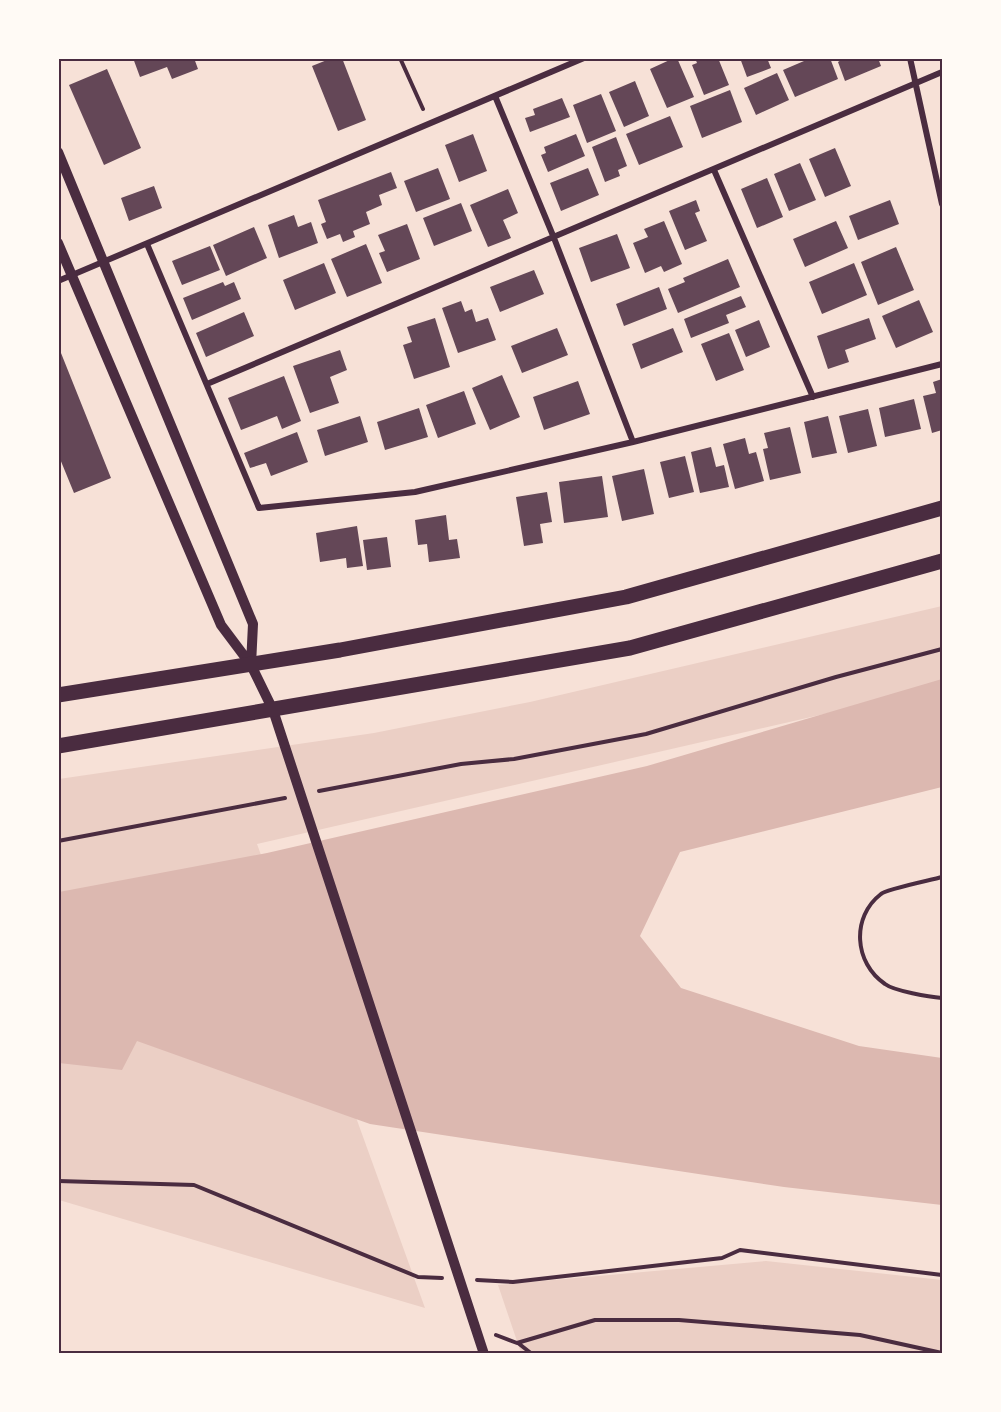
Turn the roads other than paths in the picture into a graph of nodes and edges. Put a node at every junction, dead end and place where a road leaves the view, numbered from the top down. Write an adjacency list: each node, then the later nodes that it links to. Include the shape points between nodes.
1 (584, 58): 5 (street)
2 (910, 58): 4 (street)
3 (942, 72): 4 (street)
4 (916, 84): 7 (street); 8 (street)
5 (495, 96): 9 (street); 11 (street)
6 (58, 152): 12 (street)
7 (714, 170): 9 (street); 17 (street)
8 (942, 204)
9 (554, 238): 16 (street); 18 (street)
10 (58, 243): 13 (street)
11 (147, 244): 12 (street); 16 (street)
12 (104, 262): 13 (street); 21 (street, via 253,624)
13 (73, 275): 14 (street); 21 (street, via 221,625)
14 (58, 281)
15 (942, 364): 17 (street)
16 (207, 384): 18 (street, via 259,508 415,492)
17 (813, 396): 18 (street)
18 (633, 442)
19 (942, 508): 21 (main road, via 626,597)
20 (942, 561): 23 (main road, via 630,648)
21 (251, 665): 22 (main road); 23 (street)
22 (58, 695)
23 (273, 710): 24 (main road); 25 (street)
24 (58, 746)
25 (484, 1353)

